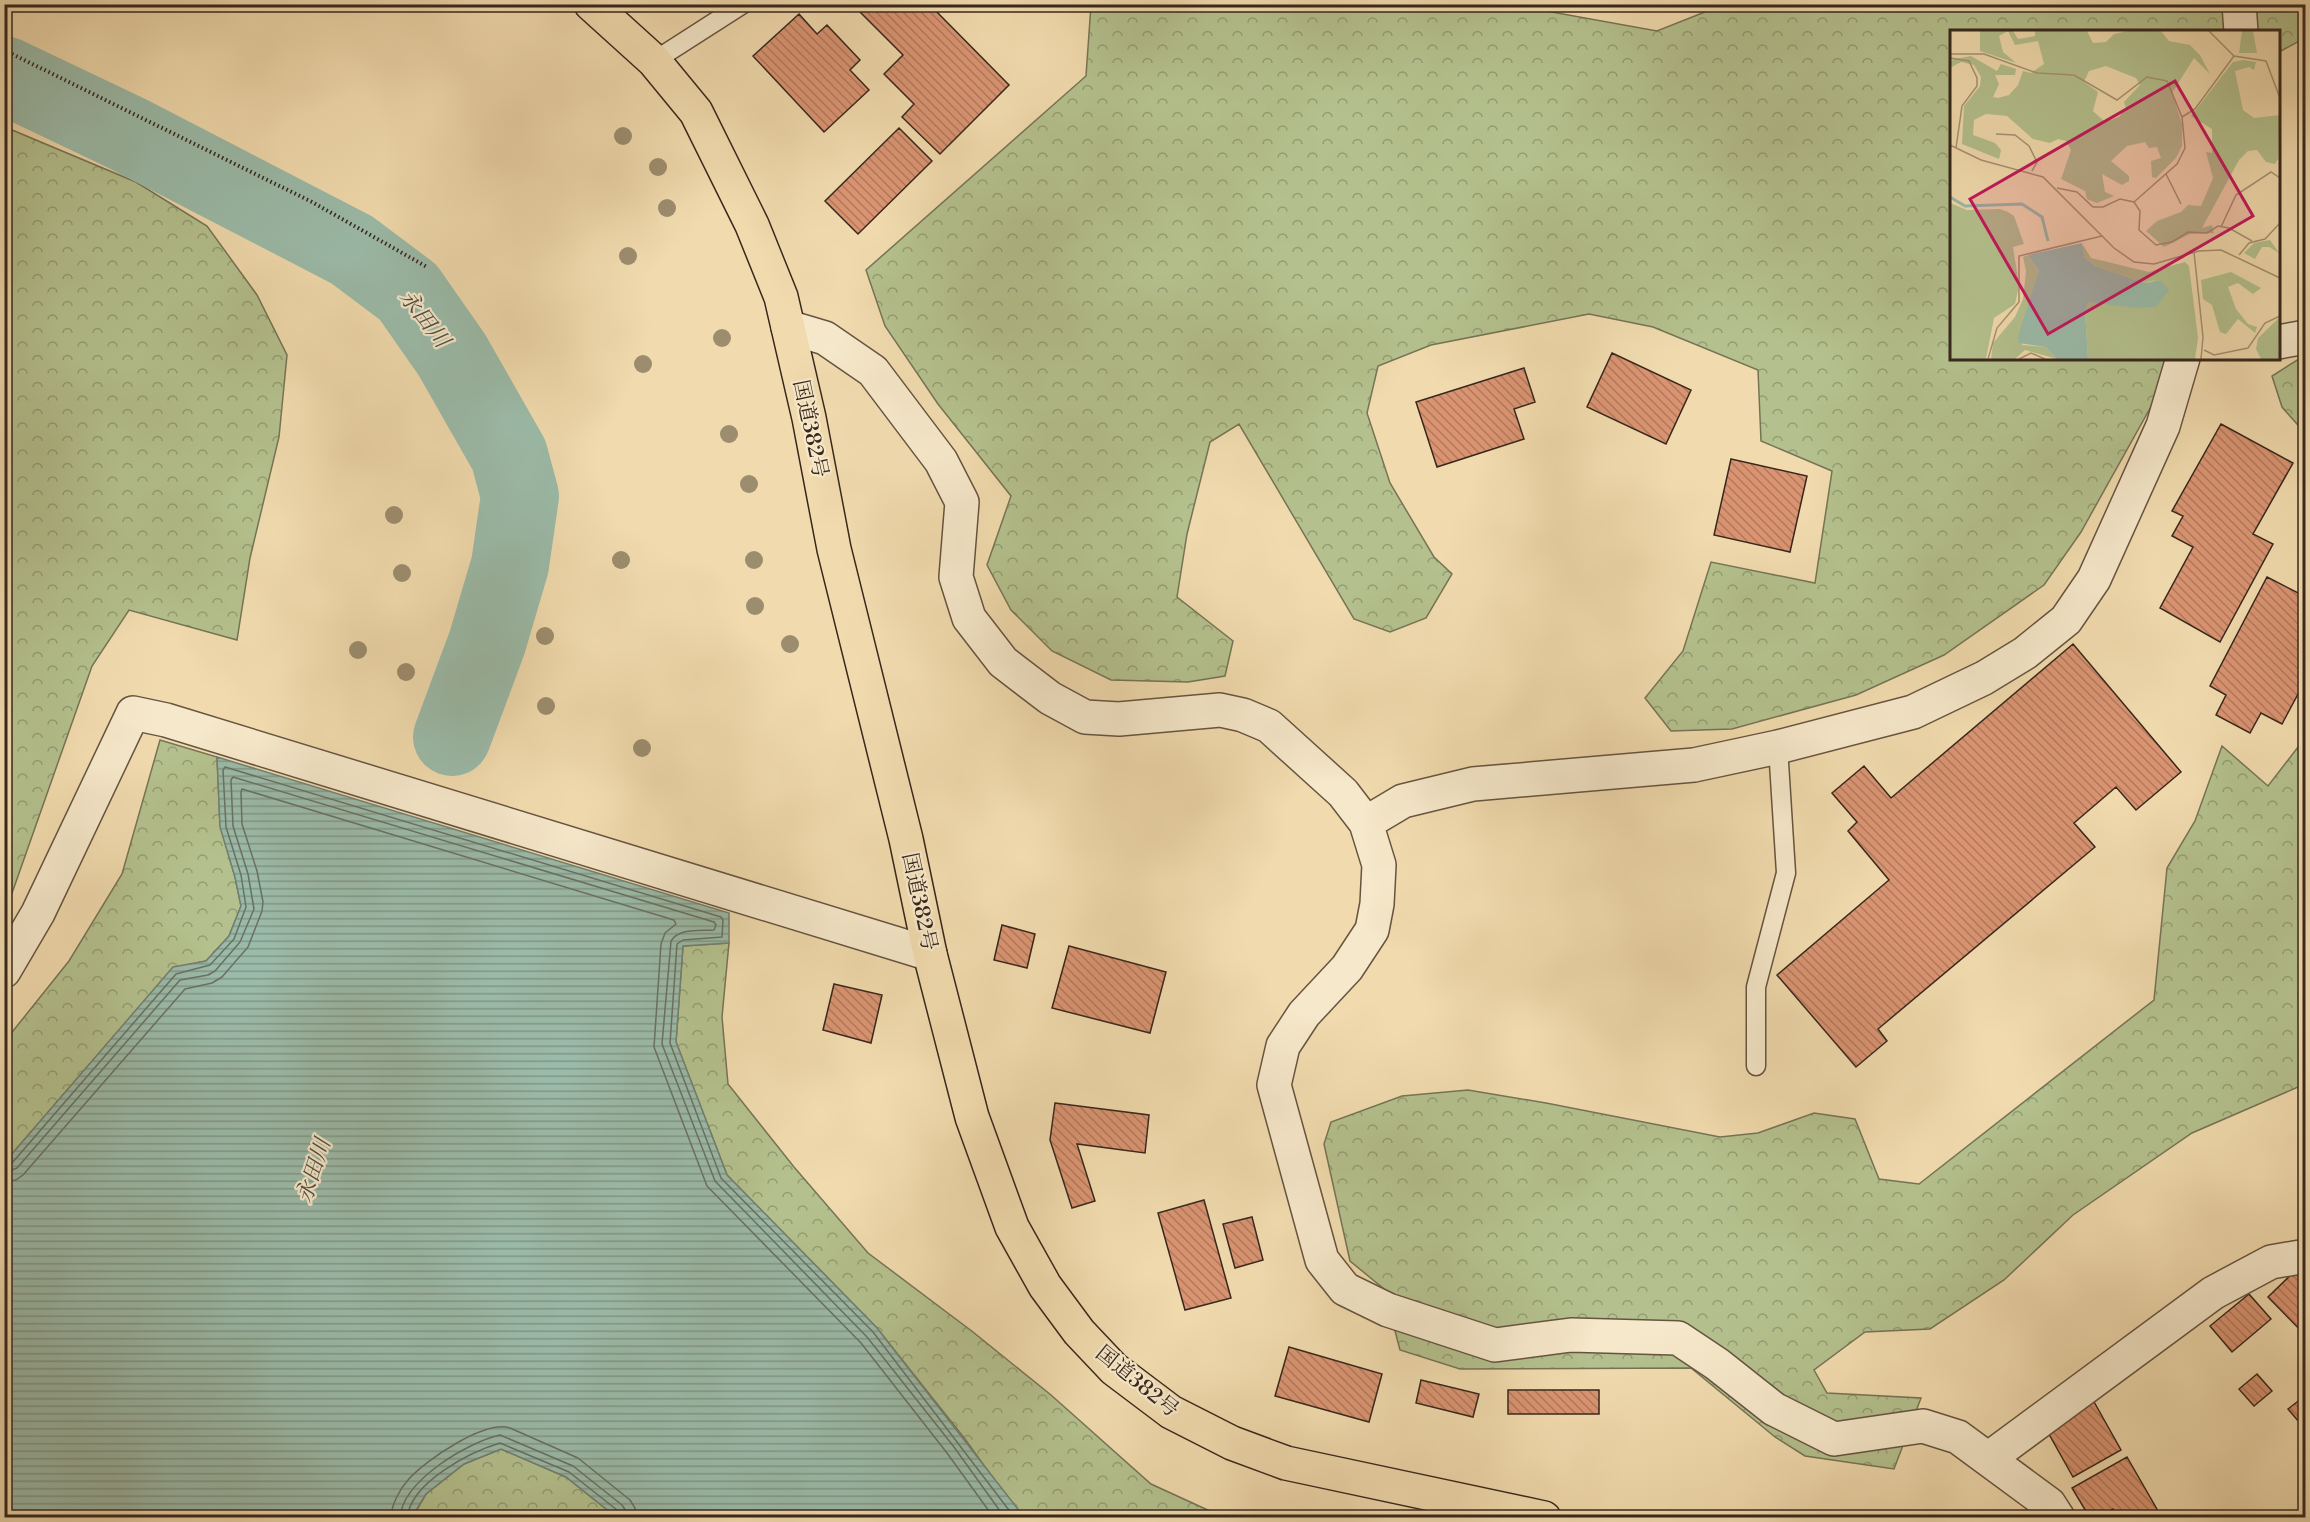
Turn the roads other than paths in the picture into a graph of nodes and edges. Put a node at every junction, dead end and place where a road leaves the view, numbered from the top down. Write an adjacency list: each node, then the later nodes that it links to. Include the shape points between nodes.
1 (591, 4): 5 (highway, 国道382号)
2 (743, 4): 5 (lane)
3 (2239, 4): 4 (street)
4 (2241, 30)
5 (654, 61): 6 (highway, 国道382号, via 696,112 723,163 777,287)
6 (788, 327): 11 (street, via 825,338 873,371 940,461 962,502 956,577 969,618 1003,662 1050,698 1084,717 1119,719 1220,710 1269,726 1343,793); 12 (highway, 国道382号, via 834,549 906,839)
7 (2306, 337): 8 (street)
8 (2280, 342)
9 (2182, 360): 10 (street, via 2163,426 2094,579 2066,620 2025,653 1984,678 1913,712)
10 (1778, 747): 11 (street, via 1694,765 1473,784 1403,801); 14 (lane, via 1786,873 1756,987)
11 (1366, 823): 16 (street, via 1379,865 1372,930 1347,968 1304,1014 1283,1046 1274,1085 1322,1260 1345,1289 1388,1310 1495,1345 1571,1335 1678,1338 1774,1409 1834,1439 1923,1426 1958,1437)
12 (930, 954): 13 (street, via 133,713 38,913); 17 (highway, 国道382号, via 972,1117 1012,1227 1045,1287 1078,1332 1114,1368 1171,1412 1232,1443 1286,1463)
13 (4, 971)
14 (1756, 1066)
15 (2306, 1256): 16 (street, via 2271,1262 2213,1293)
16 (1988, 1459): 18 (street, via 2049,1504)
17 (1544, 1518)
18 (2058, 1518)

